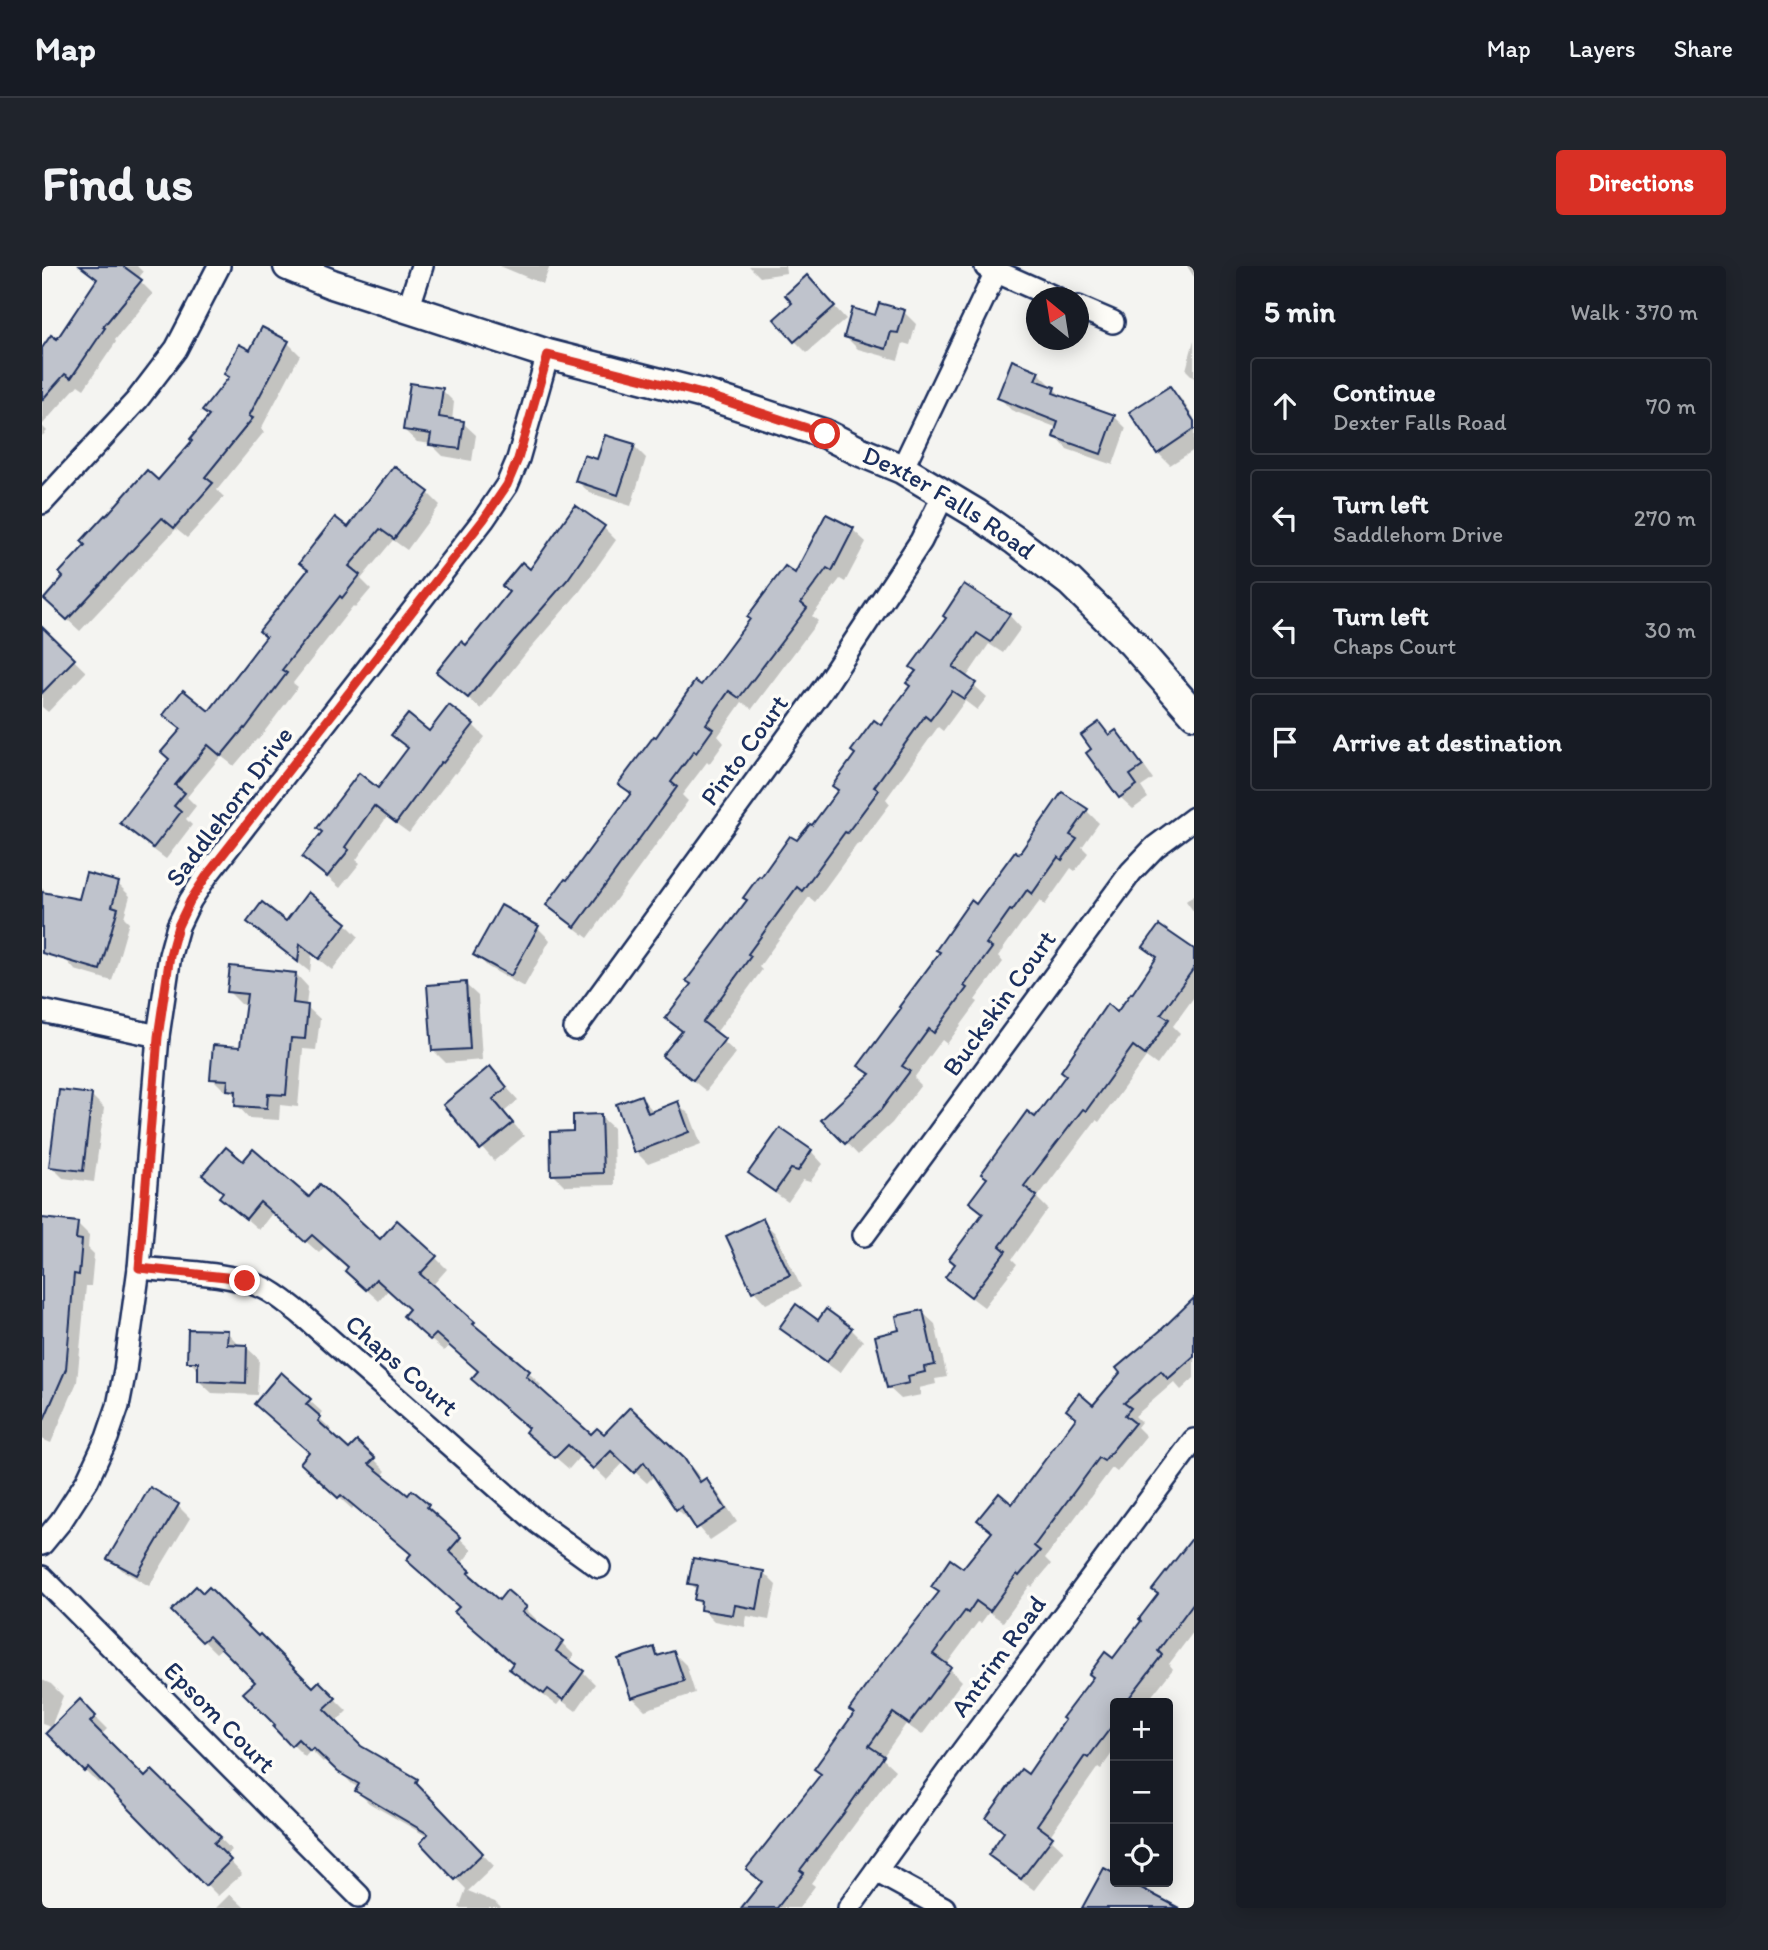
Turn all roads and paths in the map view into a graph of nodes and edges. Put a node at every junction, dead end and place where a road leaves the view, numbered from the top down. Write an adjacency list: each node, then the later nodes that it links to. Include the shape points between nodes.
1 (219, 266): 12 (street, via 176,349 137,400)
2 (288, 266): 6 (street, Dexter Falls Road)
3 (422, 266): 6 (street)
4 (990, 269): 5 (street); 10 (street)
5 (1031, 287)
6 (408, 309): 9 (street, Dexter Falls Road)
7 (1089, 311): 8 (street)
8 (1113, 322)
9 (548, 355): 10 (street, Dexter Falls Road, via 707,395 825,434); 17 (street, Saddlehorn Drive, via 507,485 190,901 170,955)
10 (902, 469): 11 (street, Dexter Falls Road)
11 (944, 494): 13 (street, Dexter Falls Road, via 1070,582); 16 (street, Pinto Court, via 921,541 823,689)
12 (42, 503)
13 (1194, 714)
14 (1194, 818): 18 (street, Buckskin Court, via 1131,872)
15 (42, 1011): 17 (street)
16 (575, 1029)
17 (158, 1037): 19 (street, Saddlehorn Drive)
18 (864, 1235)
19 (139, 1268): 21 (street, Saddlehorn Drive, via 125,1370 107,1438 87,1481); 22 (street, Chaps Court, via 226,1277 266,1289 300,1313 538,1523)
20 (1194, 1440): 24 (street, Antrim Road)
21 (42, 1544)
22 (599, 1567)
23 (42, 1577): 25 (street, Epsom Court)
24 (876, 1871): 26 (street, Antrim Road); 27 (street)
25 (359, 1896)
26 (849, 1908)
27 (944, 1908)

